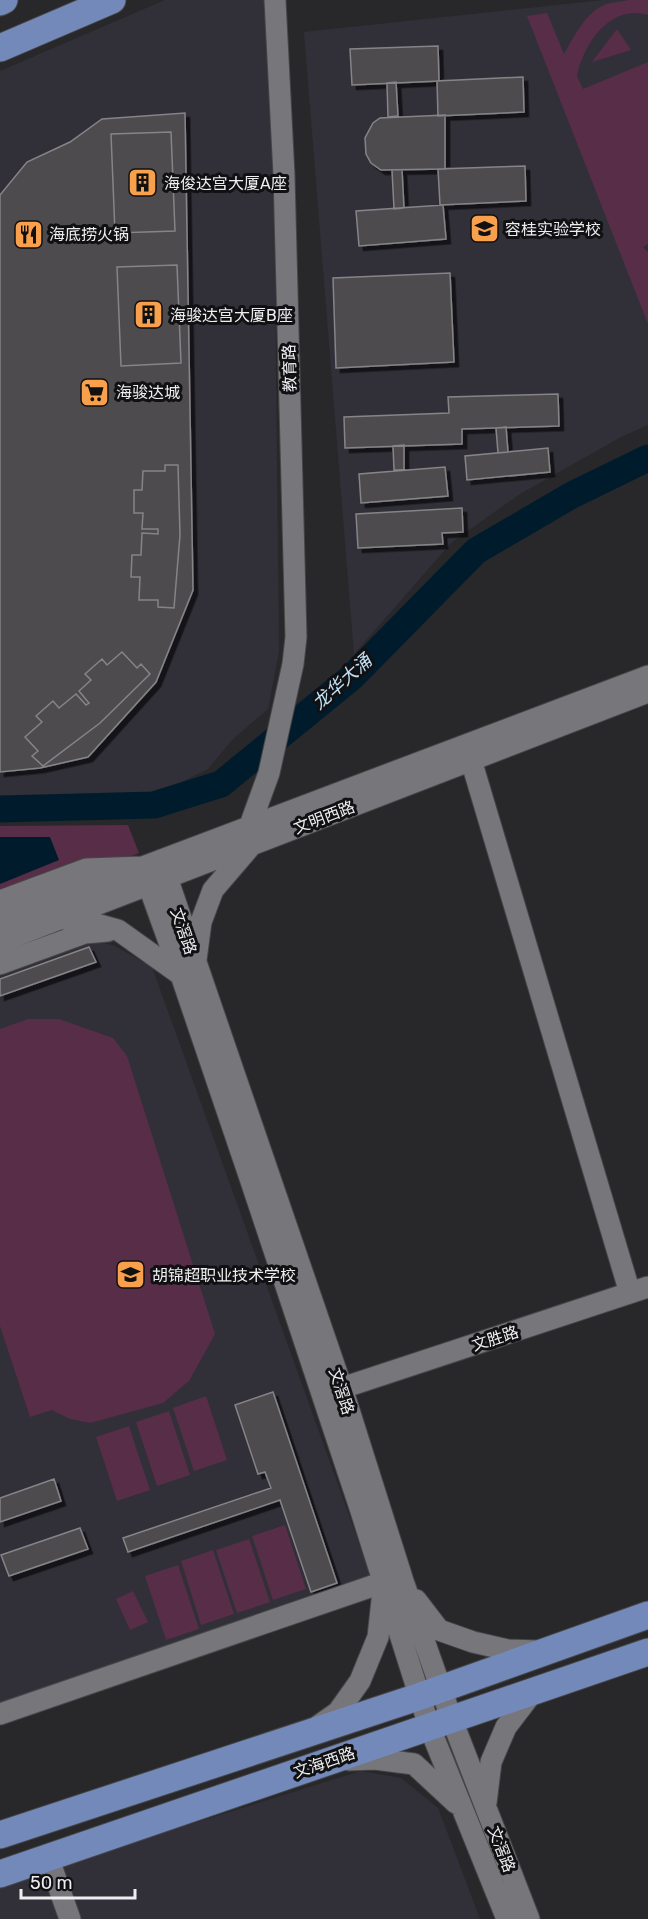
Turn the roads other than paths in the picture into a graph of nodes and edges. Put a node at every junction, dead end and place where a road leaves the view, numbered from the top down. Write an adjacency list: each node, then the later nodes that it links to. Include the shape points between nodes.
1 (4, 0): 4 (main road)
2 (112, 0): 5 (main road)
3 (275, 0): 9 (street, 教育路, via 284,175 296,637 269,773)
4 (0, 2)
5 (0, 48)
6 (648, 676): 9 (street, 文明西路)
7 (648, 692): 8 (street, 文明西路)
8 (471, 760): 9 (street, 文明西路); 18 (street)
9 (250, 836): 10 (street, 文明西路); 17 (street, via 213,890)
10 (154, 873): 11 (street, via 86,868); 12 (street, 文明西路); 13 (street, 文明西路); 17 (street, 文滘路)
11 (0, 901)
12 (61, 918): 14 (street); 15 (street, 文明西路)
13 (0, 921)
14 (118, 930): 16 (street, via 85,933); 17 (street)
15 (0, 942)
16 (0, 964)
17 (188, 970): 19 (street, 文滘路); 20 (street, 文滘路)
18 (639, 1290): 19 (street, 文胜路)
19 (342, 1388): 20 (street, 文滘路)
20 (393, 1582): 22 (street, via 439,1630 508,1650); 24 (street, 文滘路); 26 (street); 28 (street, via 378,1638 360,1681 338,1712)
21 (648, 1615): 22 (main road, 文海西路)
22 (545, 1651): 24 (main road, 文海西路)
23 (648, 1652): 25 (main road, 文海西路)
24 (431, 1692): 27 (street, 文滘路); 28 (main road, 文海西路)
25 (532, 1693): 27 (main road, 文海西路); 30 (street, via 506,1726 491,1762)
26 (0, 1714)
27 (441, 1723): 29 (main road, 文海西路); 30 (street, 文滘路); 31 (street, 文滘路)
28 (310, 1732): 32 (main road, 文海西路)
29 (328, 1761): 31 (street, via 375,1759 414,1764); 33 (main road, 文海西路)
30 (486, 1807): 37 (street, 文滘路)
31 (464, 1812): 36 (street, 文滘路)
32 (0, 1835)
33 (48, 1857): 34 (main road, 文海西路); 35 (street)
34 (0, 1874)
35 (70, 1919)
36 (507, 1919)
37 (529, 1919)

